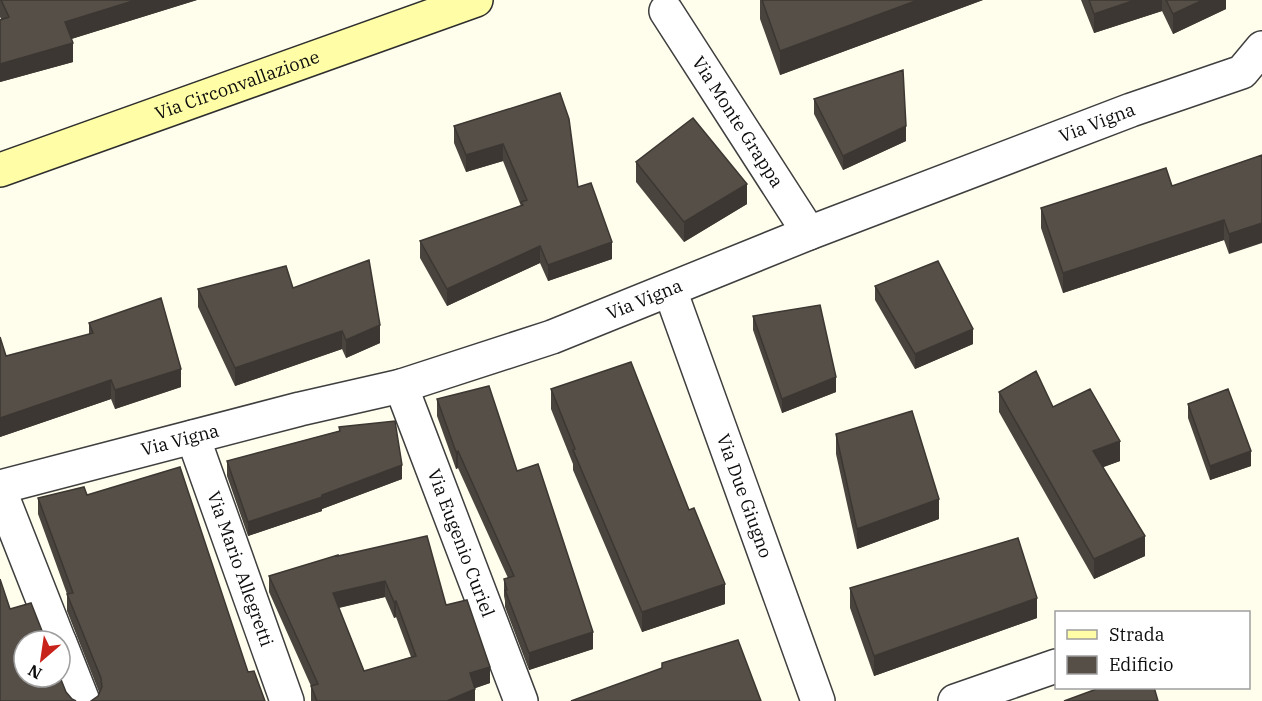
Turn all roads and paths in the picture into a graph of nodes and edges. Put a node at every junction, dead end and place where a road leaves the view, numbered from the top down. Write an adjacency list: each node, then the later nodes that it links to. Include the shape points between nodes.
1 (476, 0): 4 (main road, Via Circonvallazione)
2 (666, 11): 5 (street, Via Monte Grappa)
3 (1262, 48): 5 (street, Via Vigna, via 1242,72 1131,110)
4 (0, 170)
5 (809, 233): 6 (street, Via Vigna)
6 (670, 290): 7 (street, Via Vigna, via 552,337); 16 (street, Via Due Giugno)
7 (401, 386): 8 (street, Via Vigna); 15 (street, Via Eugenio Curiel)
8 (193, 437): 9 (street, Via Vigna); 14 (street, Via Mario Allegretti)
9 (0, 489): 10 (street)
10 (55, 629)
11 (1055, 666): 17 (street)
12 (72, 673): 13 (street)
13 (83, 701)
14 (287, 701)
15 (521, 701)
16 (818, 701)
17 (955, 701)

